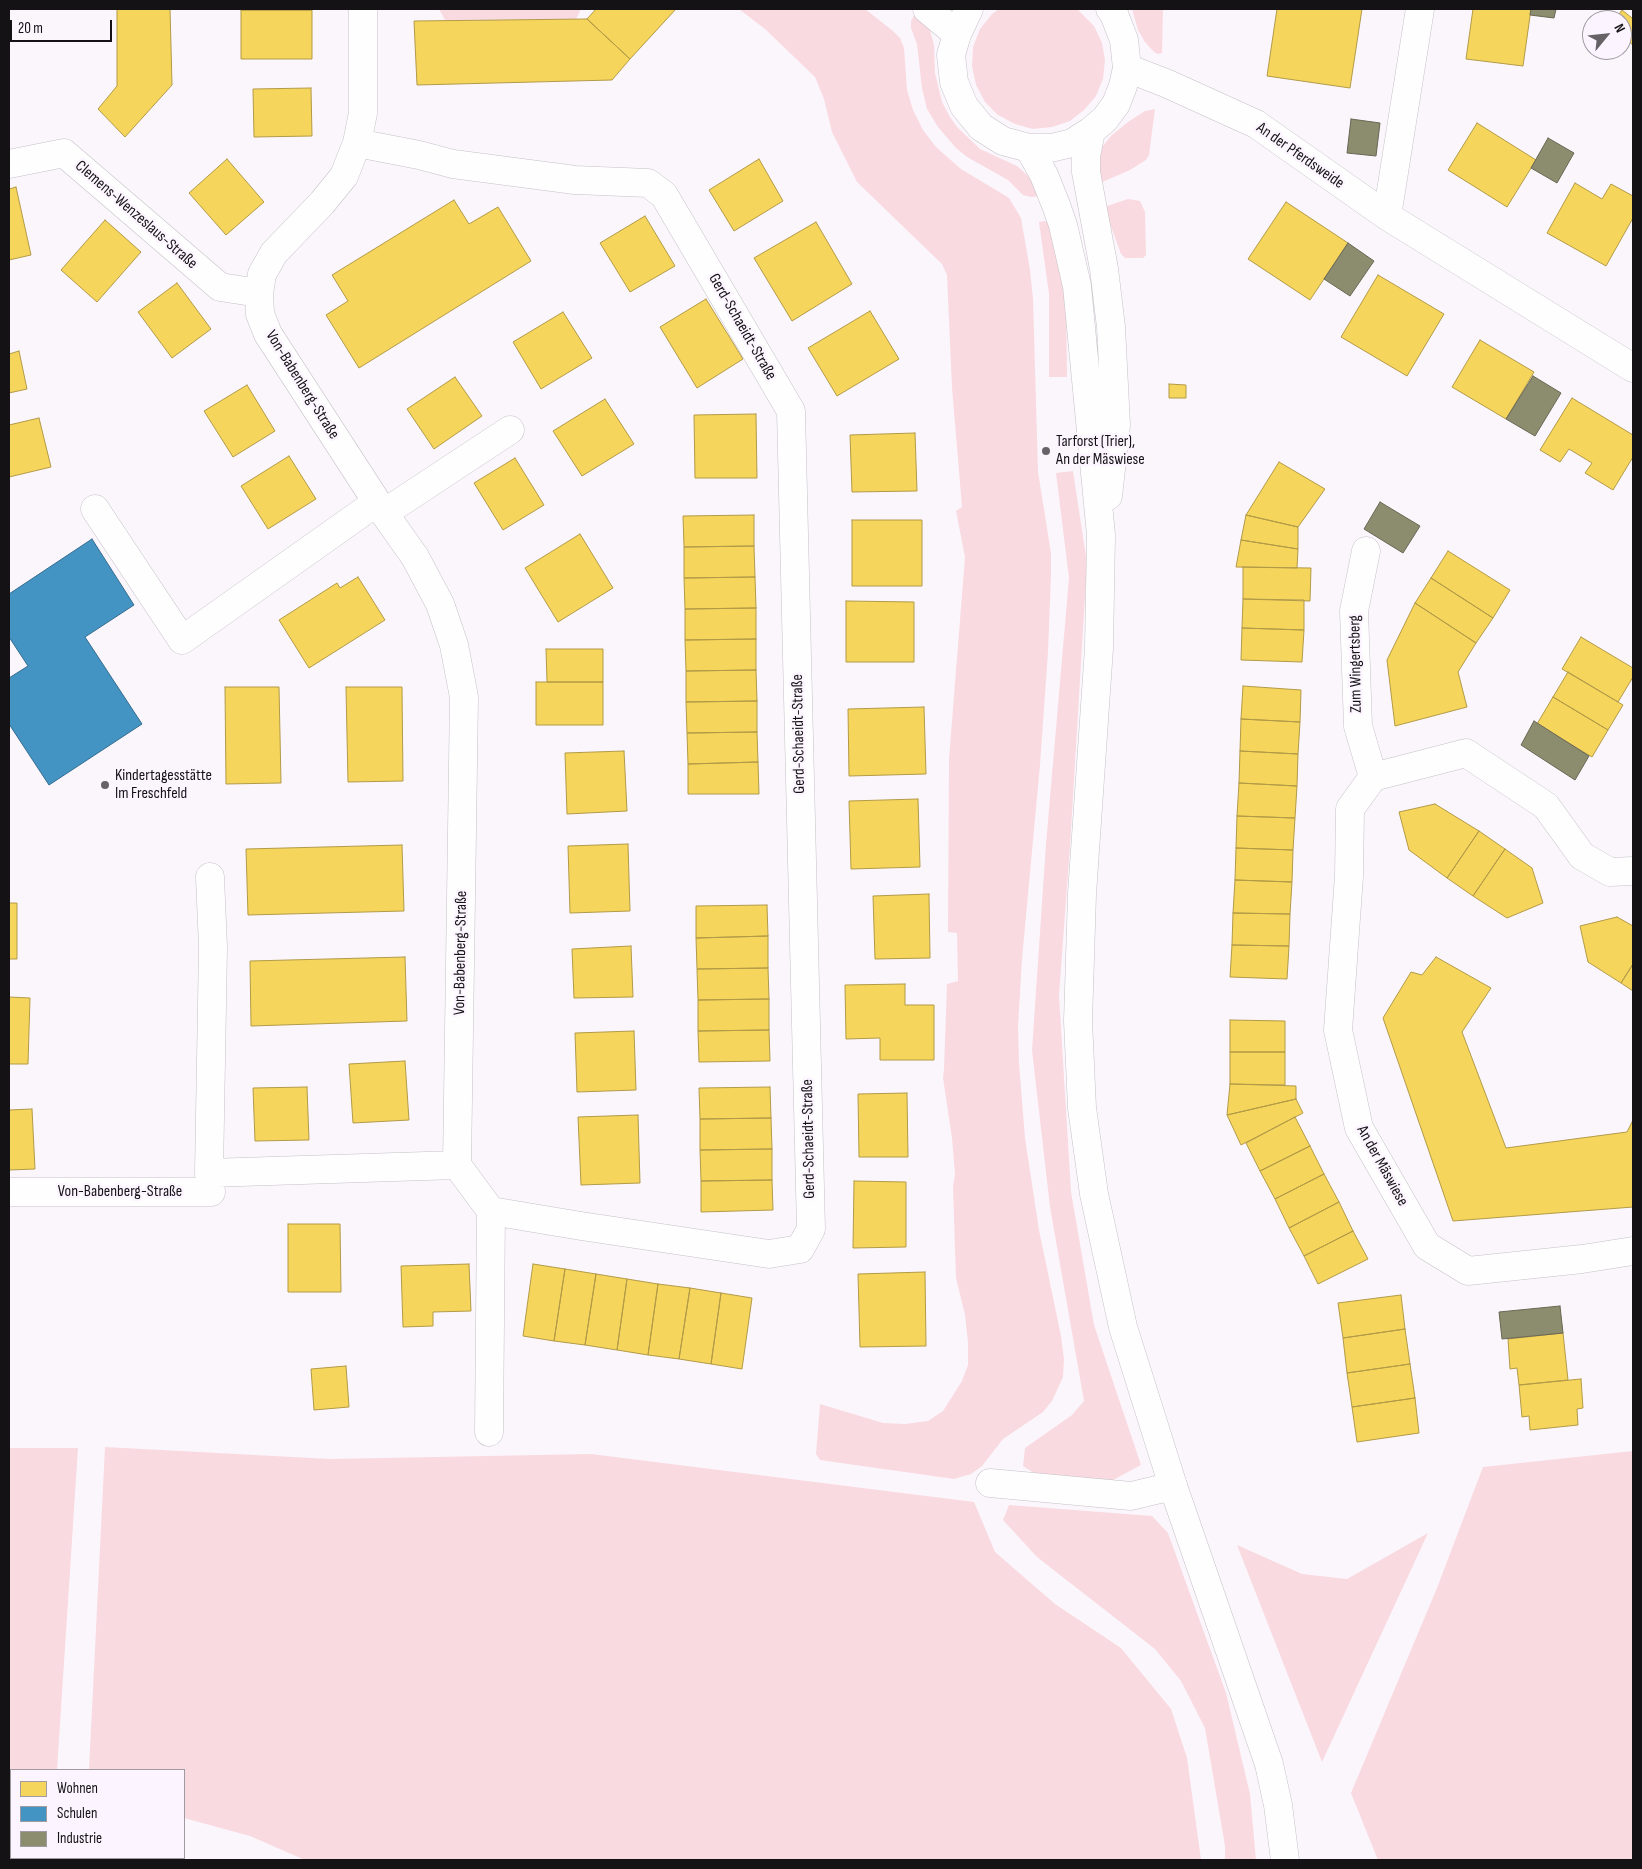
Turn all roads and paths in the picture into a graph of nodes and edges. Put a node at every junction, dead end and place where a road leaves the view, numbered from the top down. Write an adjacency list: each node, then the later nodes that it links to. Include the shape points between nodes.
1 (363, 9): 9 (street, Von-Babenberg-Straße, via 363,113)
2 (927, 9): 6 (street)
3 (969, 9): 6 (street)
4 (1420, 9): 12 (street)
5 (1113, 10): 7 (street, via 1124,40)
6 (957, 34): 10 (street, via 952,55 954,82 964,106 981,126 1003,141)
7 (1127, 68): 8 (street, via 1116,104); 12 (street, An der Pferdsweide, via 1256,124)
8 (1091, 131): 10 (street, via 1072,142 1051,148); 18 (street, via 1086,172 1111,327 1116,424)
9 (357, 143): 13 (street, Von-Babenberg-Straße, via 344,176 274,254 262,274); 26 (street, Gerd-Schaeidt-Straße, via 453,164 575,180 648,183 664,195 791,411 811,1229 800,1249 769,1254)
10 (1029, 148): 18 (street, via 1056,205 1077,286)
11 (9, 164): 13 (street, Clemens-Wenzeslaus-Straße, via 64,153 220,287)
12 (1386, 216): 14 (street, An der Pferdsweide)
13 (259, 292): 16 (street, Von-Babenberg-Straße, via 260,314 268,334)
14 (1633, 368)
15 (510, 430): 16 (street)
16 (380, 508): 17 (street, via 182,640); 23 (street, Von-Babenberg-Straße, via 415,557 440,604 454,644 464,697)
17 (95, 509)
18 (1101, 534): 30 (street, via 1099,648 1078,1001 1082,1108 1094,1194 1123,1327)
19 (1366, 551): 20 (street, Zum Wingertsberg, via 1354,612 1358,726)
20 (1374, 777): 21 (street, via 1466,753 1546,806 1582,856 1610,872); 27 (street, An der Mäswiese, via 1350,809 1349,876 1338,1030 1359,1128 1427,1246 1468,1271 1582,1260)
21 (1633, 871)
22 (210, 877): 24 (street, Von-Babenberg-Straße, via 213,947)
23 (457, 1165): 24 (street); 26 (street)
24 (209, 1173): 25 (street, Von-Babenberg-Straße, via 212,1192)
25 (9, 1192)
26 (492, 1211): 28 (street)
27 (1633, 1251)
28 (489, 1432)
29 (990, 1483): 30 (street, via 1131,1496)
30 (1173, 1486): 31 (street, via 1269,1764)
31 (1285, 1860)

